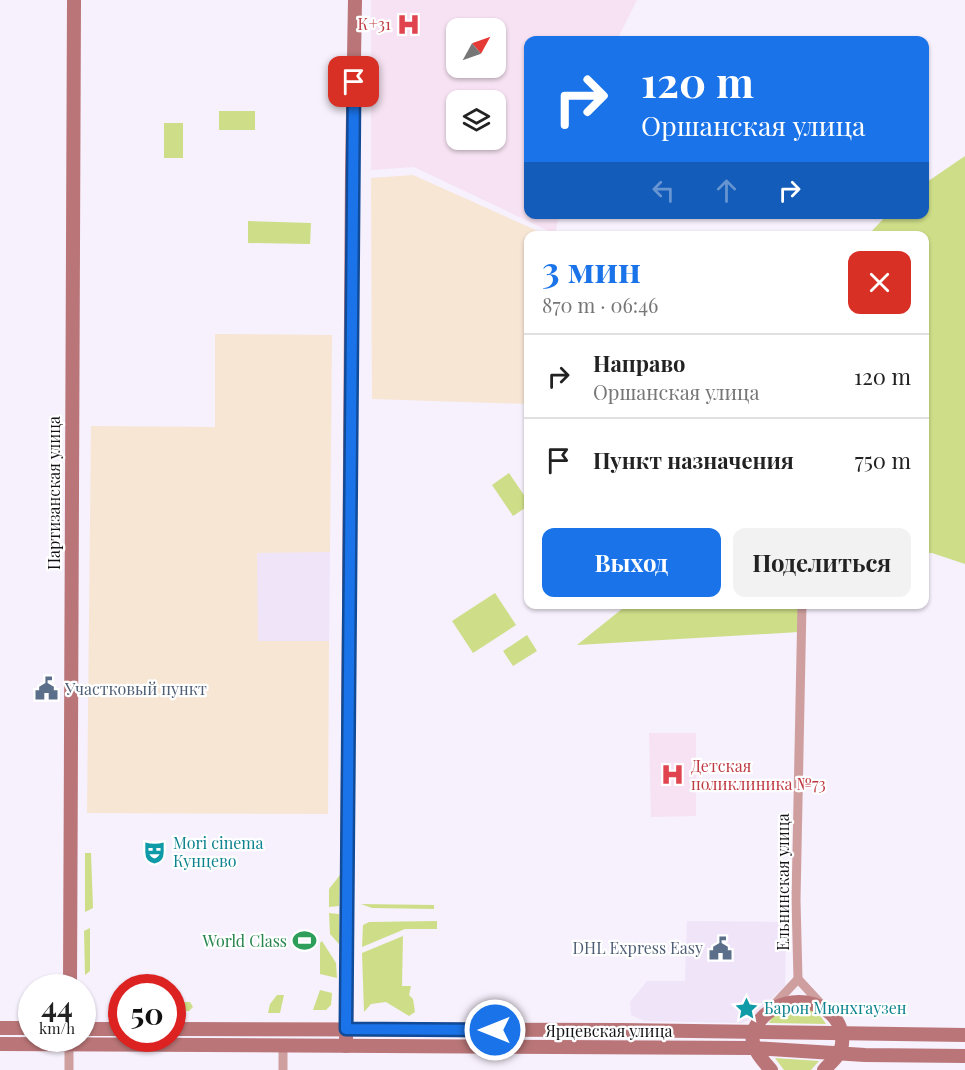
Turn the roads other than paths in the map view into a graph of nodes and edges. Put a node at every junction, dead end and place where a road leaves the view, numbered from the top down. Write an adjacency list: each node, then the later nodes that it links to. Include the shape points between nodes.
1 (74, 0): 4 (street, Партизанская улица)
2 (355, 0): 11 (street)
3 (802, 609): 5 (street, Ельнинская улица)
4 (70, 974)
5 (798, 979): 6 (street); 7 (street)
6 (768, 1011): 7 (street, via 796,1000); 12 (street)
7 (826, 1011): 13 (street)
8 (0, 1028): 9 (street)
9 (18, 1028)
10 (186, 1029): 11 (street, Ярцевская улица)
11 (346, 1029): 12 (street, Ярцевская улица); 20 (street)
12 (753, 1032): 13 (street, Ярцевская улица); 21 (street)
13 (842, 1032): 14 (street, Ярцевская улица); 23 (street)
14 (943, 1034): 15 (street, Ярцевская улица); 24 (street, via 935,1044)
15 (965, 1035)
16 (96, 1042): 19 (street, Ярцевская улица)
17 (18, 1043): 18 (street, Ярцевская улица)
18 (0, 1044)
19 (283, 1046): 20 (street, Ярцевская улица); 28 (street)
20 (346, 1046): 21 (street, Ярцевская улица)
21 (753, 1048): 23 (street, Ярцевская улица); 26 (street)
22 (69, 1052): 27 (street)
23 (838, 1054): 24 (street, Ярцевская улица); 29 (street)
24 (943, 1056): 25 (street, Ярцевская улица)
25 (965, 1056)
26 (771, 1069)
27 (69, 1070)
28 (283, 1070)
29 (824, 1070)

